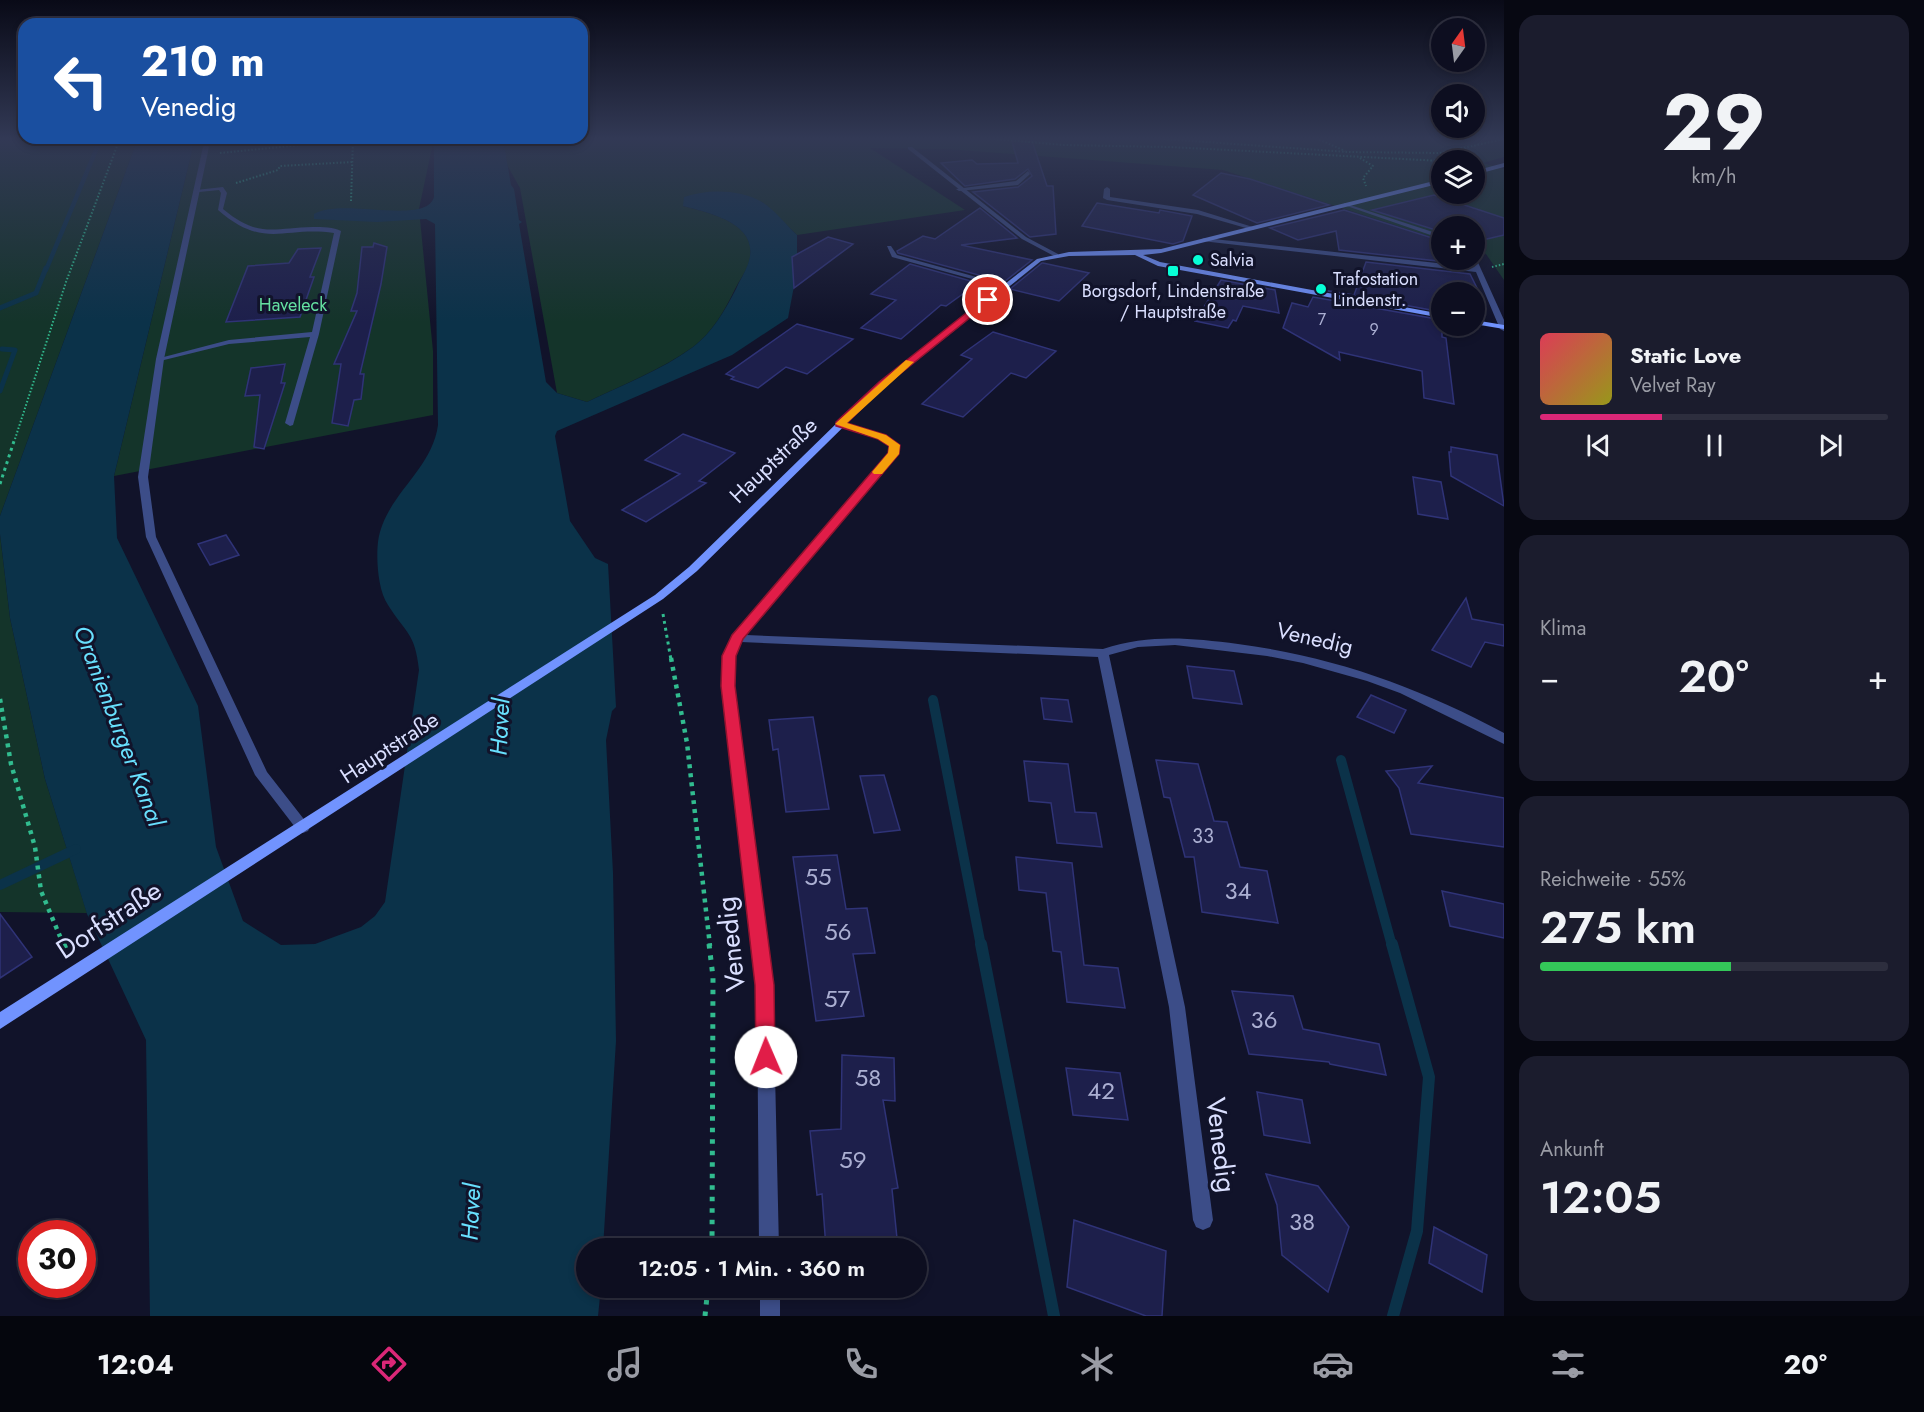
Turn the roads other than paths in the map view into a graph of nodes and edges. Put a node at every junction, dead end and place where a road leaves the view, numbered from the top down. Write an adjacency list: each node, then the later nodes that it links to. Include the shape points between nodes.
1 (196, 199): 20 (street)
2 (222, 199): 19 (street, via 220,208 233,222 253,230 275,234 338,231)
3 (973, 199): 12 (street, via 1024,238)
4 (1112, 199): 7 (street, via 1198,212)
5 (1366, 199): 6 (main road, Hauptstraße)
6 (1346, 204): 7 (main road, Hauptstraße); 8 (street)
7 (1253, 228): 9 (main road, Hauptstraße)
8 (1431, 233)
9 (1204, 240): 11 (main road, Hauptstraße); 13 (street)
10 (889, 247): 15 (street, via 894,256 913,263)
11 (1136, 254): 12 (main road, Hauptstraße); 16 (main road, via 1158,264)
12 (1056, 255): 15 (main road, Hauptstraße, via 1039,260)
13 (1431, 265)
14 (1480, 270): 18 (street)
15 (1005, 286): 22 (main road, Hauptstraße, via 882,384)
16 (1431, 314)
17 (1485, 324): 18 (main road)
18 (1504, 328)
19 (315, 334): 20 (street, via 229,342); 21 (street)
20 (160, 359): 26 (street, via 143,477 151,537 262,775)
21 (290, 423)
22 (840, 424): 23 (street, Venedig, via 882,437 894,445 893,454); 26 (main road, Hauptstraße, via 693,569 659,597)
23 (737, 638): 24 (street, Venedig); 30 (street, Venedig, via 729,656 728,686 765,985)
24 (1103, 653): 25 (street, Venedig, via 1142,643 1186,642 1327,663 1423,697); 29 (street, Venedig, via 1177,1007)
25 (1504, 739)
26 (303, 828): 27 (main road, Hauptstraße)
27 (246, 863): 28 (main road, Dorfstraße)
28 (0, 1021)
29 (1203, 1220)
30 (769, 1238)
31 (770, 1298): 32 (street)
32 (770, 1316)

